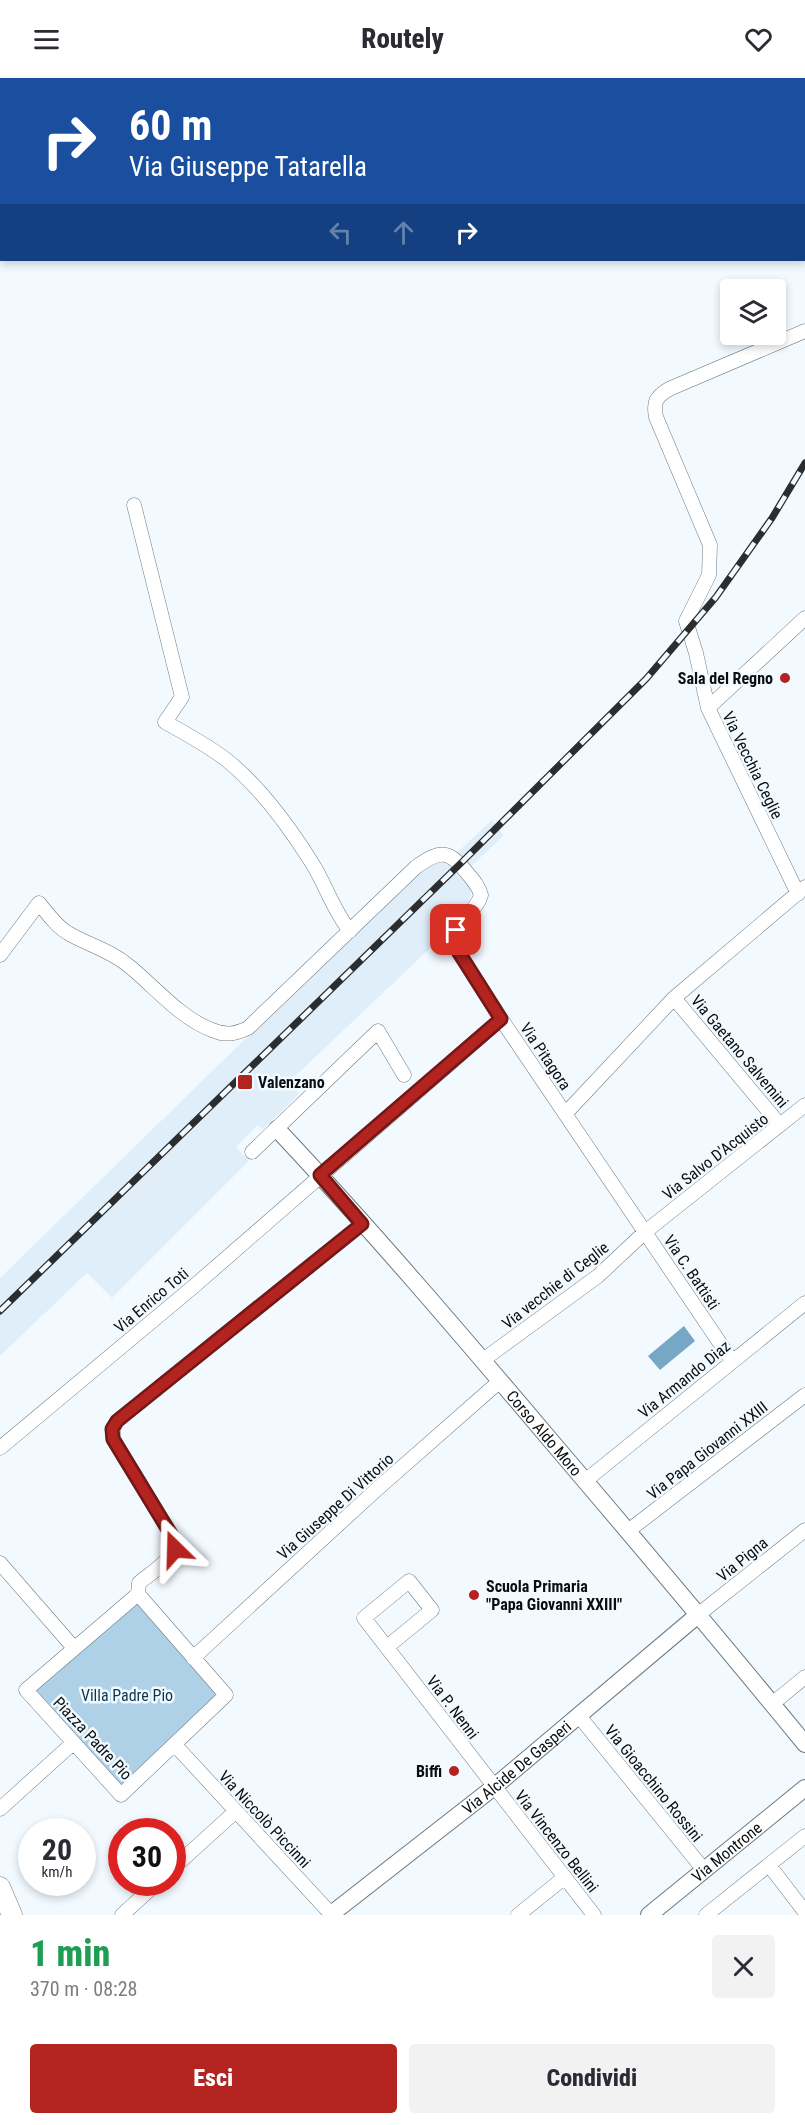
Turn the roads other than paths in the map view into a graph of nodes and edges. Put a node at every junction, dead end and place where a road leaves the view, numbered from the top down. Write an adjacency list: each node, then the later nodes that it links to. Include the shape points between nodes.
1 (805, 331): 4 (street, Via Vecchia Ceglie, via 669,388 653,404 710,546 709,575 686,621)
2 (134, 505): 6 (street, via 182,697 165,722 210,748 253,786 294,836)
3 (805, 618): 4 (street)
4 (708, 708): 5 (street, Via Vecchia Ceglie)
5 (801, 890): 8 (street, Via Vecchia Ceglie)
6 (350, 931): 7 (street, via 248,1028 234,1034 223,1034 195,1022 128,965 106,950 65,932 39,903); 9 (street, Via Pitagora, via 423,862 438,854 450,855 481,896 453,935 454,942)
7 (0, 955)
8 (674, 998): 12 (street, Via Vecchia Ceglie); 13 (street, Via Gaetano Salvemini)
9 (501, 1019): 12 (street, Via Pitagora); 16 (street, Via Enrico Toti)
10 (404, 1075): 14 (street, via 378,1031)
11 (805, 1105): 13 (street, Via Salvo D'Acquisto)
12 (565, 1114): 18 (street, Via Pitagora)
13 (780, 1125): 18 (street, Via Salvo D'Acquisto)
14 (276, 1129): 15 (street); 16 (street, Corso Aldo Moro)
15 (252, 1152)
16 (320, 1175): 17 (street, Corso Aldo Moro); 24 (street, Via Enrico Toti)
17 (362, 1224): 20 (street, Corso Aldo Moro); 29 (street, via 117,1421 112,1429 113,1439 175,1541 170,1557 139,1583)
18 (645, 1232): 20 (street, Via vecchie di Ceglie, via 598,1276); 21 (street, Via C. Battisti)
19 (805, 1303): 21 (street, Via Armando Diaz)
20 (483, 1360): 22 (street, Corso Aldo Moro)
21 (732, 1361): 25 (street, Via Armando Diaz)
22 (500, 1381): 25 (street, Corso Aldo Moro); 33 (street, Via Giuseppe Di Vittorio)
23 (805, 1395): 27 (street, Via Papa Giovanni XXIII)
24 (0, 1448)
25 (585, 1481): 27 (street, Corso Aldo Moro)
26 (805, 1530): 30 (street, Via Pigna)
27 (628, 1531): 30 (street, Corso Aldo Moro)
28 (0, 1563): 32 (street)
29 (138, 1594): 32 (street, Piazza Padre Pio); 33 (street, Piazza Padre Pio)
30 (699, 1614): 35 (street, Corso Aldo Moro); 36 (street, Via Alcide De Gasperi)
31 (387, 1647): 31 (street, Via P. Nenni, via 432,1610 409,1581 364,1618); 40 (street, Via P. Nenni)
32 (74, 1648): 37 (street, Piazza Padre Pio, via 26,1690)
33 (193, 1658): 39 (street, Piazza Padre Pio, via 226,1695)
34 (805, 1677): 35 (street)
35 (772, 1704): 38 (street, Corso Aldo Moro)
36 (579, 1716): 40 (street, Via Alcide De Gasperi); 47 (street, Via Gioacchino Rossini)
37 (73, 1743): 39 (street, Piazza Padre Pio, via 121,1795); 42 (street)
38 (805, 1744)
39 (175, 1745): 43 (street, Via Niccolò Piccinni)
40 (494, 1787): 48 (street, Via Vincenzo Bellini); 54 (street, Via Alcide De Gasperi)
41 (805, 1788): 47 (street, Via Montrone)
42 (0, 1809)
43 (236, 1811): 45 (street); 54 (street, Via Niccolò Piccinni)
44 (805, 1836): 46 (street)
45 (186, 1856)
46 (769, 1864): 51 (street); 58 (street)
47 (704, 1870): 57 (street, Via Montrone)
48 (565, 1877): 55 (street); 56 (street, Via Vincenzo Bellini)
49 (0, 1887): 52 (main road)
50 (143, 1896): 53 (street)
51 (805, 1912)
52 (12, 1915)
53 (122, 1915)
54 (331, 1915)
55 (518, 1915)
56 (594, 1915)
57 (650, 1915)
58 (706, 1915)

